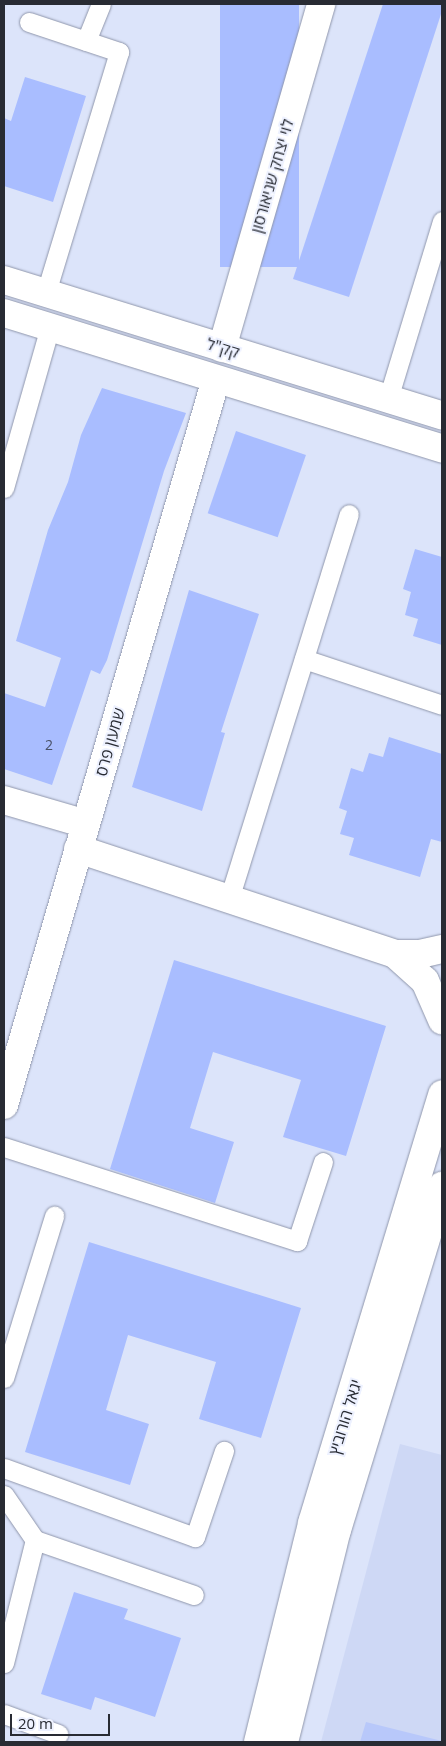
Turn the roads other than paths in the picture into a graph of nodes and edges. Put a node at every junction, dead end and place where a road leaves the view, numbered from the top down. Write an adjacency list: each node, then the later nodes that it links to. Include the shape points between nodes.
1 (101, 4): 4 (lane)
2 (321, 4): 10 (street, לוי יצחק שניאורסון)
3 (29, 22): 4 (lane)
4 (86, 41): 7 (lane, via 119,52)
5 (442, 221): 12 (lane)
6 (4, 280): 7 (street, קק"ל)
7 (46, 293): 10 (street, קק"ל)
8 (4, 313): 9 (street, קק"ל)
9 (50, 328): 11 (street, קק"ל); 15 (lane)
10 (222, 348): 12 (street, קק"ל)
11 (216, 379): 14 (street, קק"ל); 20 (street, שמעון פרס)
12 (388, 399): 13 (street, קק"ל)
13 (442, 416)
14 (442, 449)
15 (4, 488)
16 (349, 514): 17 (lane)
17 (304, 659): 18 (lane); 21 (lane)
18 (442, 705)
19 (4, 800): 20 (street)
20 (82, 837): 21 (street); 26 (street, שמעון פרס)
21 (229, 899): 23 (street)
22 (442, 948): 23 (street, via 420,954)
23 (395, 954): 24 (street, via 424,981)
24 (442, 1020)
25 (442, 1094): 40 (street, יגאל הורוביץ, via 312,1523)
26 (4, 1105)
27 (4, 1147): 28 (lane, via 297,1241)
28 (323, 1162)
29 (442, 1186): 41 (street, יגאל הורוביץ, via 338,1530)
30 (54, 1216): 31 (lane)
31 (4, 1378)
32 (224, 1452): 33 (lane, via 195,1536)
33 (4, 1468)
34 (4, 1495): 35 (lane)
35 (35, 1540): 36 (lane); 37 (lane)
36 (194, 1595)
37 (4, 1663)
38 (4, 1714): 39 (lane)
39 (58, 1734)
40 (258, 1742)
41 (284, 1742)

